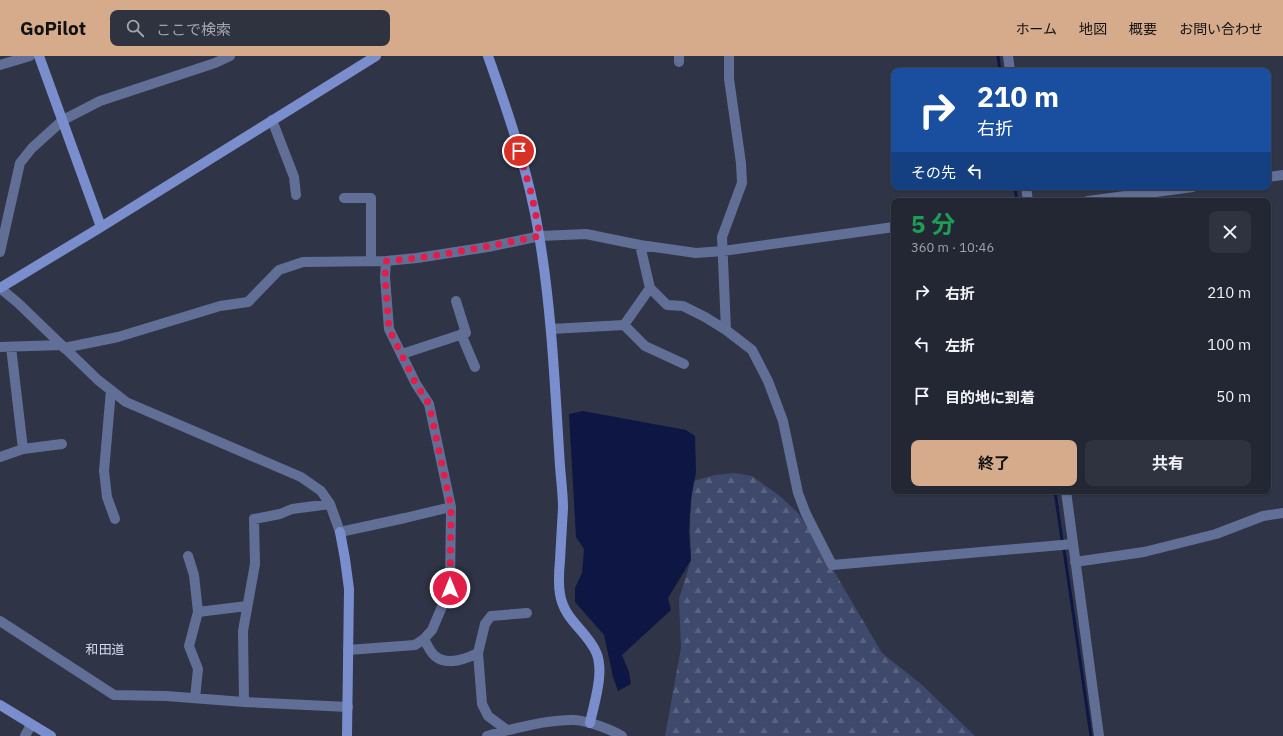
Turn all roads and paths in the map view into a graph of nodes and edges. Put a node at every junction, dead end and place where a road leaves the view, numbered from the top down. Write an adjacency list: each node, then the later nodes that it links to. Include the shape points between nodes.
1 (30, 56): 8 (street)
2 (39, 56): 10 (street)
3 (230, 56): 10 (street, via 100,101)
4 (376, 56): 11 (street)
5 (488, 56): 20 (street, via 517,142)
6 (730, 56): 22 (street, via 729,78 742,183 722,237)
7 (1008, 56): 9 (street)
8 (0, 64)
9 (1010, 68)
10 (63, 120): 18 (street); 23 (street, via 32,148 20,163)
11 (272, 120): 15 (street, via 294,177); 18 (street)
12 (1283, 175): 13 (street)
13 (1271, 177)
14 (1170, 190): 17 (street)
15 (296, 195)
16 (344, 198): 24 (street, via 371,198)
17 (1110, 198)
18 (101, 227): 26 (street)
19 (891, 227): 22 (street)
20 (540, 236): 21 (street, via 586,234); 25 (street, via 488,247); 30 (street)
21 (640, 245): 22 (street, via 696,253); 27 (street)
22 (723, 251): 31 (street)
23 (0, 252)
24 (371, 261): 25 (street); 33 (street, via 303,262 279,270 248,302 220,306 118,337)
25 (386, 261): 36 (street, via 389,329)
26 (0, 288): 33 (street)
27 (650, 288): 29 (street); 31 (street, via 667,305 683,306)
28 (456, 302): 32 (street, via 466,333)
29 (624, 325): 30 (street); 37 (street, via 646,346)
30 (551, 329): 63 (street, via 563,505 559,588 569,617 589,641 600,664)
31 (726, 330): 49 (street, via 752,350 768,381 783,421 798,493 832,565)
32 (461, 334): 36 (street); 38 (street)
33 (62, 346): 35 (street); 39 (street)
34 (0, 347): 35 (street)
35 (12, 347): 41 (street)
36 (402, 354): 45 (street, via 429,404)
37 (684, 364)
38 (475, 368)
39 (111, 390): 44 (street, via 126,402 301,477 321,491); 47 (street, via 104,471 107,497)
40 (62, 444): 41 (street)
41 (23, 449): 42 (street)
42 (0, 456)
43 (1066, 494): 49 (street)
44 (330, 504): 48 (street); 52 (street, via 254,518 255,564)
45 (451, 507): 48 (street); 56 (street, via 450,588 432,630)
46 (1283, 513): 51 (street, via 1263,516 1216,534 1144,552)
47 (115, 519)
48 (340, 532): 57 (street, via 349,588)
49 (1073, 544): 51 (street)
50 (188, 556): 53 (street, via 194,575)
51 (1076, 562): 71 (street)
52 (247, 606): 53 (street); 60 (street, via 243,631)
53 (198, 612): 59 (street, via 189,646 198,669)
54 (527, 613): 58 (street, via 491,616 485,624)
55 (0, 621): 59 (street, via 114,695)
56 (424, 639): 57 (street, via 415,645); 58 (street, via 435,656 443,660 468,658)
57 (348, 650): 62 (street)
58 (478, 652): 65 (street, via 482,704 488,716)
59 (196, 698): 60 (street)
60 (244, 702): 62 (street)
61 (0, 705): 64 (street)
62 (348, 707): 68 (street)
63 (590, 723): 65 (street, via 576,720 556,721); 70 (street)
64 (31, 725): 66 (street); 67 (street)
65 (507, 730): 69 (street)
66 (25, 736)
67 (51, 736)
68 (347, 736)
69 (487, 736)
70 (622, 736)
71 (1099, 736)

